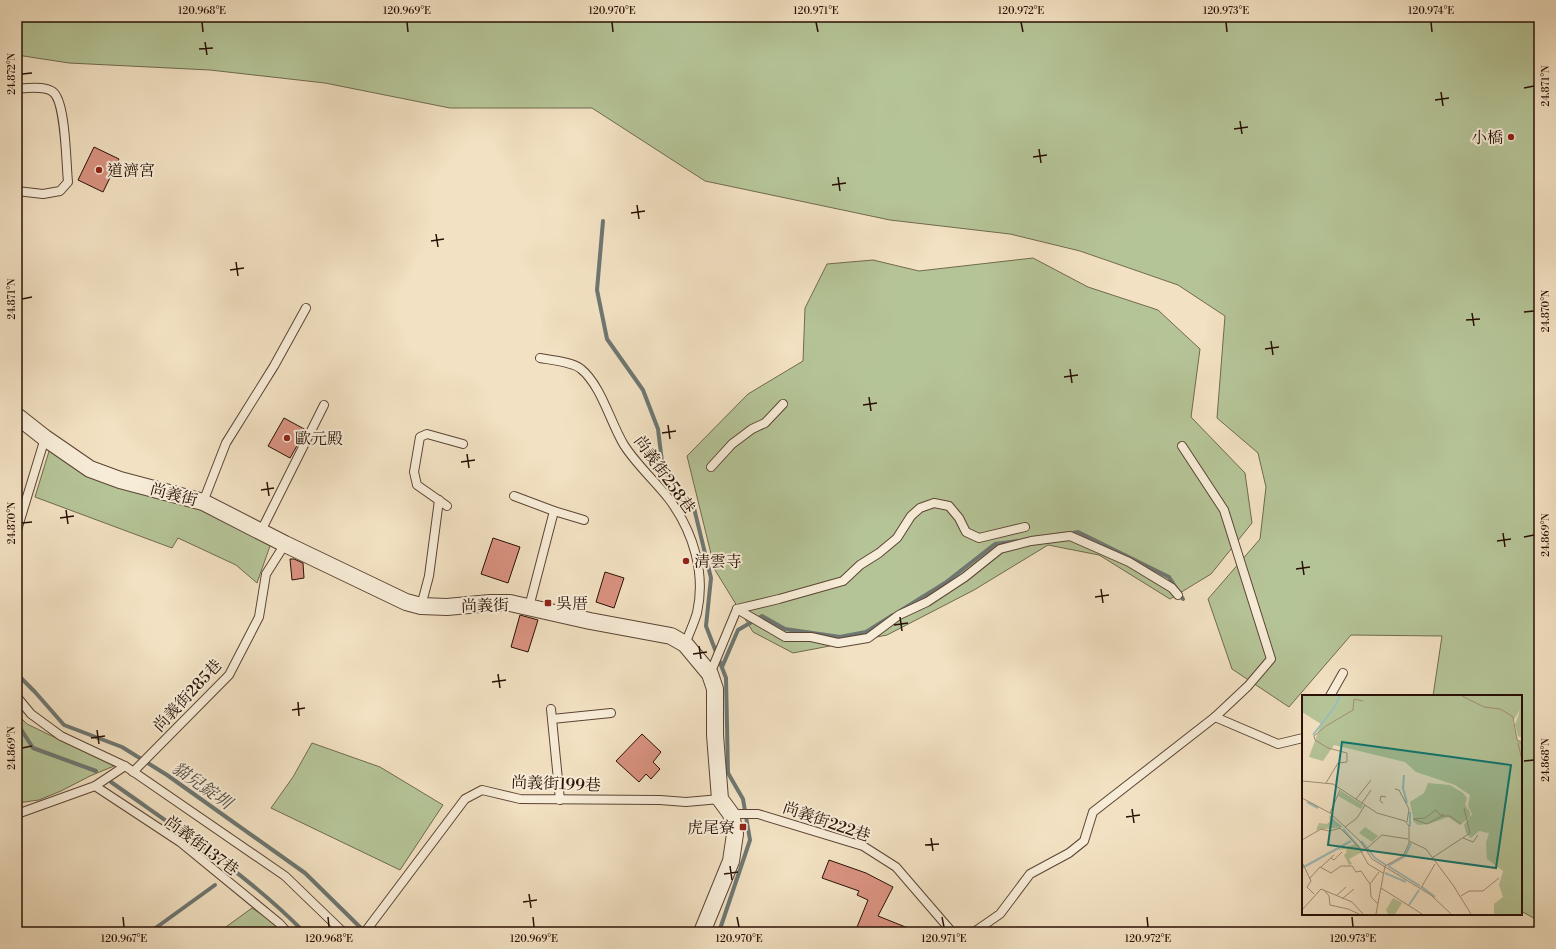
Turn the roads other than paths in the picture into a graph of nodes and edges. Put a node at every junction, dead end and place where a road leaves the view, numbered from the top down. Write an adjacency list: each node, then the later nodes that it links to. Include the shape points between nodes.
1 (17, 88): 2 (lane, via 53,91 59,99 63,117 68,182 60,191 43,194)
2 (17, 191)
3 (306, 308): 14 (lane, via 274,366 226,443)
4 (540, 358): 26 (lane, 尚義街258巷, via 581,368 600,395 624,445 669,500 687,528 697,557 700,588 697,612)
5 (783, 404): 11 (lane, via 765,423 732,444)
6 (324, 405): 20 (lane)
7 (17, 416): 8 (street, 尚義街)
8 (45, 438): 14 (street, 尚義街, via 90,469 120,480); 19 (lane)
9 (463, 444): 13 (lane, via 427,434 420,437 414,472 417,485)
10 (1182, 446): 33 (lane, via 1224,510 1271,659 1248,686)
11 (711, 467)
12 (514, 496): 16 (lane)
13 (439, 500): 15 (lane); 23 (lane, via 429,576)
14 (203, 502): 20 (street, 尚義街)
15 (447, 506)
16 (554, 511): 17 (lane); 24 (lane)
17 (584, 520)
18 (1025, 527): 25 (lane, via 979,538 966,532 959,518 948,506 934,503 920,508 911,516 897,538 860,564 843,581)
19 (17, 530)
20 (261, 532): 21 (street, 尚義街)
21 (285, 544): 23 (street, 尚義街, via 380,591); 37 (lane, 尚義街285巷, via 266,574 259,617 229,675)
22 (1178, 595): 25 (lane, via 1156,577 1129,562 1070,536 1000,549 966,577 927,602 899,615 868,638 838,643 811,637 785,637)
23 (421, 606): 24 (street, 尚義街, via 447,607 510,602)
24 (529, 607): 26 (street, 尚義街, via 671,636)
25 (737, 609): 27 (lane)
26 (686, 644): 27 (street, 尚義街)
27 (711, 670): 39 (street, 尚義街, via 715,689 715,735)
28 (1343, 673): 29 (lane)
29 (1331, 695)
30 (17, 697): 36 (lane, 尚義街137巷, via 31,714 61,736)
31 (551, 710): 34 (lane)
32 (611, 713): 34 (lane)
33 (1215, 717): 35 (lane, via 1278,744); 48 (lane, via 1093,812 1084,841 1069,853 1030,874 1000,914)
34 (552, 719): 40 (lane)
35 (1302, 738)
36 (125, 766): 37 (lane, 尚義街137巷); 38 (lane)
37 (133, 772): 45 (lane, 尚義街137巷, via 285,876)
38 (95, 786): 41 (lane); 44 (lane, 尚義街137巷, via 180,842)
39 (720, 799): 40 (lane, 尚義街199巷, via 686,802); 42 (street)
40 (560, 800): 43 (lane, 尚義街199巷, via 520,799 482,790 465,799)
41 (17, 814)
42 (731, 814): 46 (street, via 735,834 731,862); 47 (lane, 尚義街222巷, via 754,814 863,846 896,867)
43 (367, 930)
44 (287, 932)
45 (343, 932)
46 (702, 932)
47 (952, 932)
48 (974, 932)

